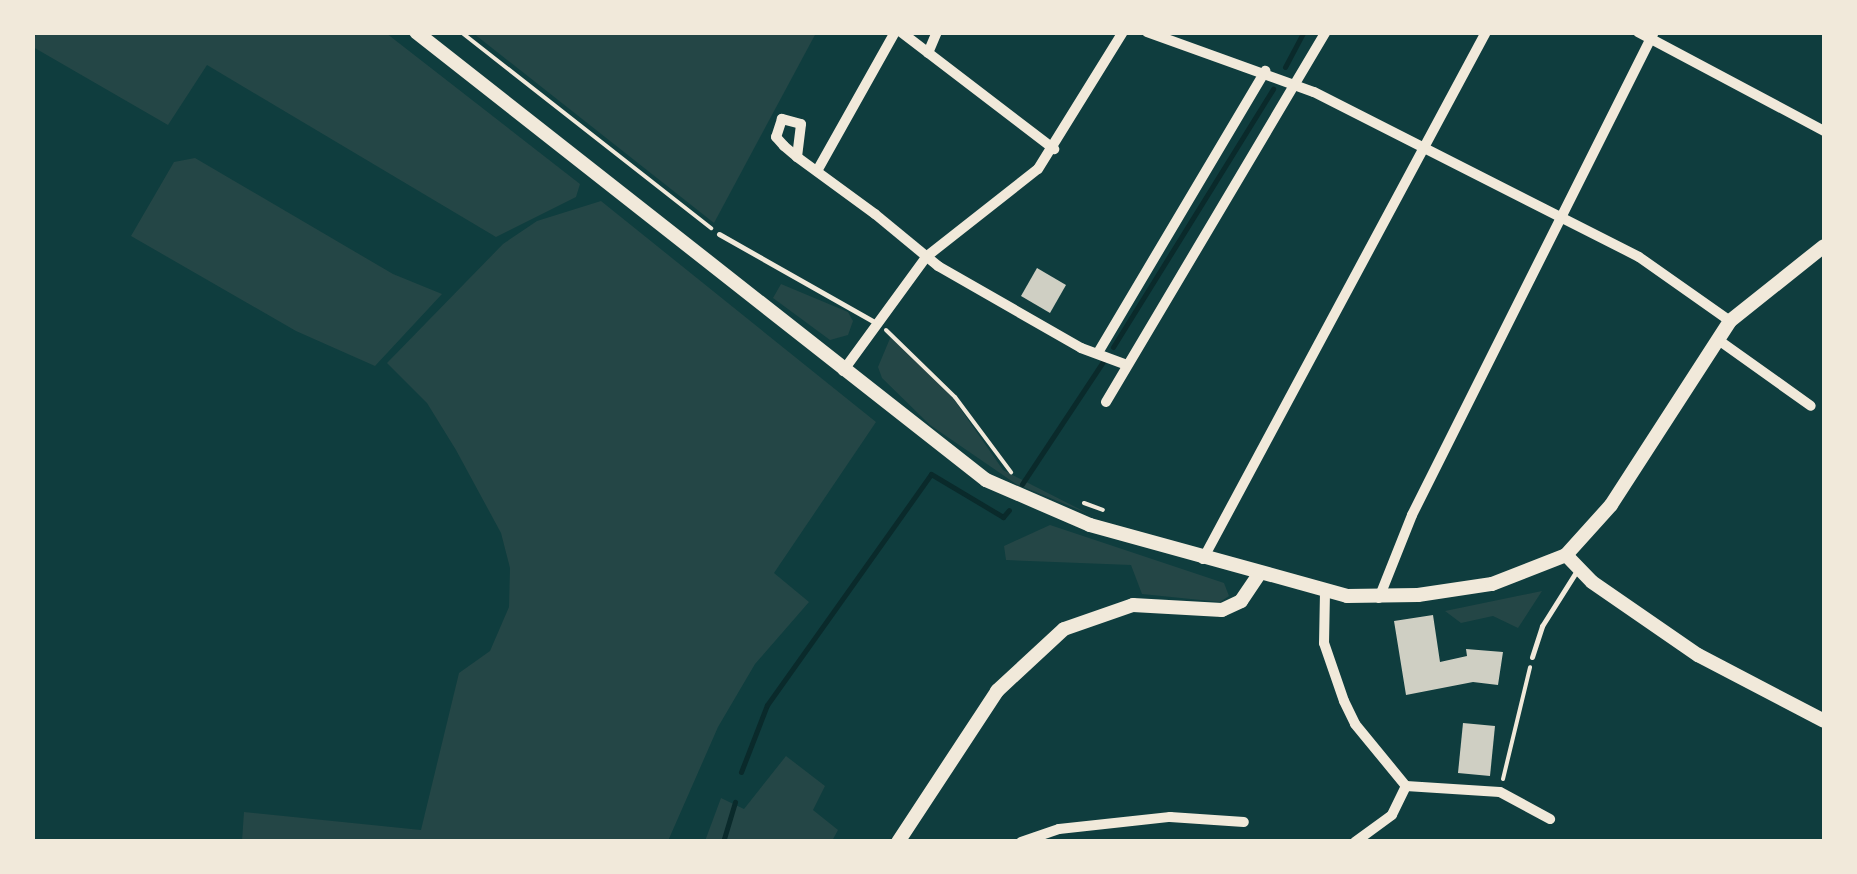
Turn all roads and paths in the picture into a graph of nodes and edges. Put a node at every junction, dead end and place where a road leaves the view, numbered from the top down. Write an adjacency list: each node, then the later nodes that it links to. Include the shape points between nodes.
1 (416, 32): 28 (street)
2 (461, 32): 20 (path)
3 (898, 32): 11 (street); 18 (street)
4 (937, 32): 11 (street)
5 (1122, 32): 16 (street)
6 (1147, 32): 12 (street)
7 (1326, 32): 13 (street)
8 (1486, 32): 15 (street)
9 (1638, 32): 10 (street)
10 (1653, 36): 14 (street); 19 (street)
11 (928, 53): 16 (street)
12 (1265, 71): 13 (street); 26 (street)
13 (1296, 83): 15 (street); 27 (street)
14 (1824, 131)
15 (1424, 147): 19 (street); 33 (street)
16 (1054, 148): 22 (street, via 1010,196)
17 (797, 157): 18 (street)
18 (818, 172): 22 (street)
19 (1560, 216): 23 (street, via 1663,270); 37 (street, via 1412,515)
20 (719, 234): 24 (lane)
21 (1824, 246): 23 (street)
22 (926, 256): 24 (street); 26 (street, via 1047,329)
23 (1730, 322): 25 (street)
24 (878, 325): 28 (street); 31 (path, via 955,396 991,452)
25 (1717, 339): 30 (street); 32 (street, via 1611,505)
26 (1099, 351): 27 (street)
27 (1127, 365): 29 (street)
28 (842, 372): 33 (street, via 1011,494)
29 (1106, 402)
30 (1811, 406)
31 (1015, 474)
32 (1566, 555): 34 (street); 37 (street, via 1492,584)
33 (1203, 559): 35 (street)
34 (1578, 570): 38 (lane, via 1542,626); 39 (street, via 1714,665)
35 (1258, 576): 36 (street); 44 (street, via 1241,601 1222,610 1134,605 1054,636 979,714)
36 (1325, 592): 37 (street); 41 (street, via 1324,643 1348,712)
37 (1378, 598)
38 (1532, 658): 40 (path)
39 (1824, 721)
40 (1502, 784)
41 (1406, 786): 42 (street, via 1500,792); 46 (street, via 1392,815)
42 (1550, 819)
43 (1244, 822): 45 (street, via 1152,818 1059,829)
44 (898, 842)
45 (1021, 842)
46 (1355, 842)

